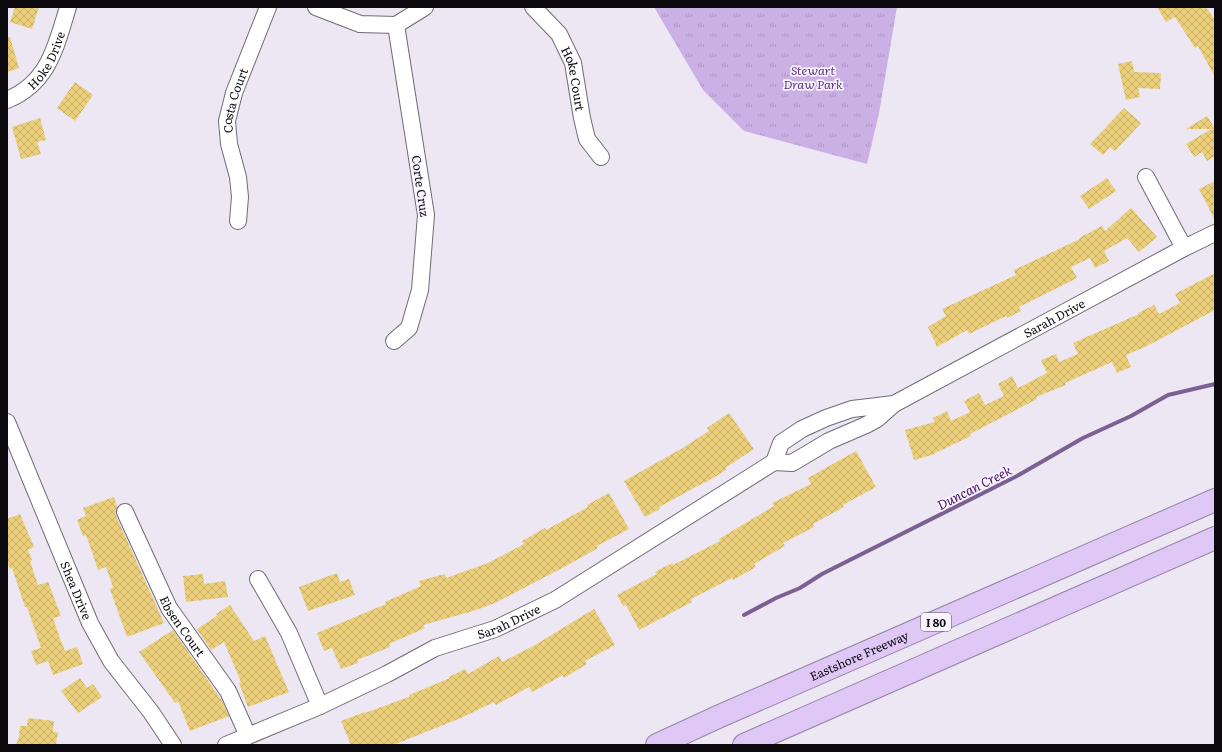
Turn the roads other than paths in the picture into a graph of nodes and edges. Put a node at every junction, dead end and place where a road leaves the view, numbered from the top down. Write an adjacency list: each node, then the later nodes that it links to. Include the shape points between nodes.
1 (68, 7): 7 (street, Hoke Drive, via 55,49 46,68 32,85)
2 (268, 7): 10 (street, Costa Court, via 234,93 227,121 228,144 238,177)
3 (316, 7): 6 (street, via 360,24)
4 (425, 7): 6 (street)
5 (533, 7): 8 (street, Hoke Court, via 559,34 572,63 587,139)
6 (396, 25): 13 (street, Corte Cruz, via 426,215 420,290 409,328)
7 (7, 100)
8 (601, 157)
9 (1146, 177): 12 (street)
10 (238, 221)
11 (1215, 233): 12 (street, Sarah Drive)
12 (1184, 248): 14 (street, Sarah Drive)
13 (394, 341)
14 (894, 404): 16 (street, Sarah Drive, via 866,426 829,441 792,463); 16 (street, Sarah Drive, via 852,409 802,429 781,443)
15 (7, 422): 23 (street, Shea Drive, via 90,622 111,661)
16 (774, 462): 21 (street, Sarah Drive, via 555,600 495,629 435,648)
17 (1215, 500): 25 (highway, Eastshore Freeway / I 80)
18 (125, 512): 22 (street, Ebsen Court, via 169,608 228,691)
19 (1215, 538): 26 (highway)
20 (258, 579): 21 (street, via 289,633)
21 (320, 706): 22 (street, Sarah Drive)
22 (248, 736): 24 (street, Sarah Drive)
23 (173, 745)
24 (226, 745)
25 (657, 745)
26 (744, 745)

